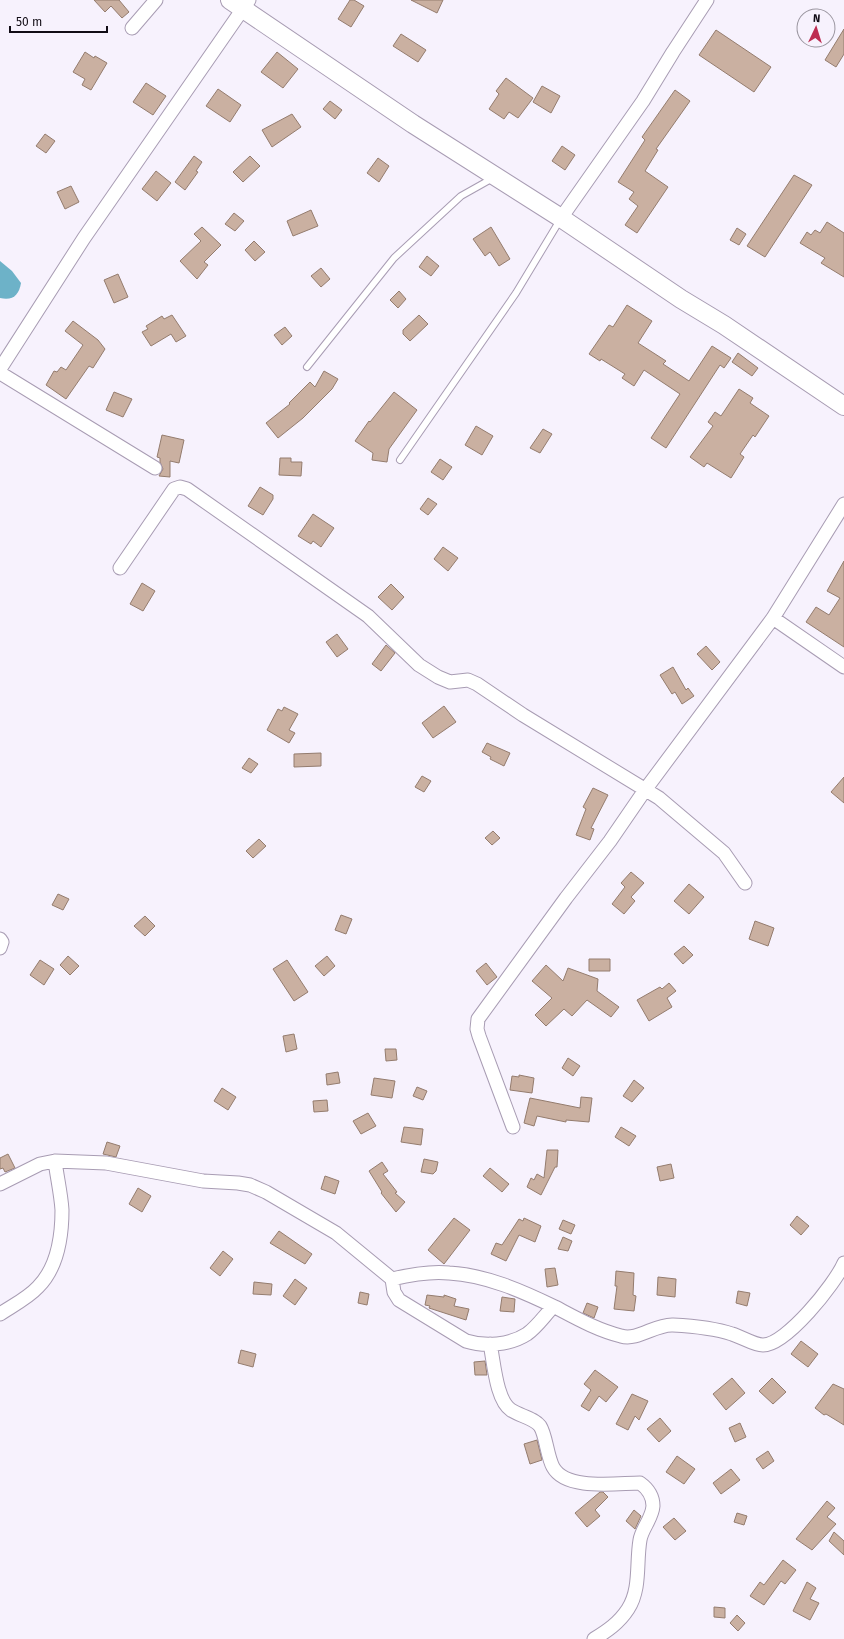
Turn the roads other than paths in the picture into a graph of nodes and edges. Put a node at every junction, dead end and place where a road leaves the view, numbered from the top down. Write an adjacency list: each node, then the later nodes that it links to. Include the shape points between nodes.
1 (156, 0): 4 (street)
2 (707, 0): 6 (street, via 643,101)
3 (241, 3): 5 (main road, via 413,124); 8 (street)
4 (132, 28)
5 (496, 176): 6 (main road); 7 (lane, via 461,196 394,258)
6 (562, 218): 10 (main road); 11 (lane, via 516,293)
7 (307, 367)
8 (0, 369)
9 (0, 373): 12 (street)
10 (844, 406)
11 (400, 460)
12 (155, 468)
13 (844, 504): 15 (street)
14 (120, 568): 17 (street, via 174,489 187,489 368,616 419,665 450,682 468,680 477,684)
15 (773, 618): 16 (street); 17 (street)
16 (844, 667)
17 (645, 790): 18 (street, via 724,852); 21 (street, via 478,1019 479,1036)
18 (745, 883)
19 (0, 939): 20 (street)
20 (0, 948)
21 (513, 1127)
22 (55, 1161): 23 (street, via 40,1164); 25 (street, via 106,1163 203,1182 250,1185 336,1233); 27 (street, via 62,1208 61,1230 49,1273 36,1289)
23 (0, 1184)
24 (844, 1263): 26 (street, via 839,1275 808,1313 780,1339 762,1345 732,1333 671,1324 623,1337 596,1328)
25 (392, 1279): 26 (street, via 447,1272 459,1274 509,1286); 28 (street, via 394,1292 399,1300 466,1341)
26 (553, 1307): 28 (street, via 527,1334 509,1341)
27 (0, 1314)
28 (490, 1344): 29 (street, via 503,1401 510,1410 541,1427 553,1468 559,1474 579,1484 640,1483 651,1495 651,1517 640,1539 635,1593 629,1608 616,1624)
29 (594, 1639)

